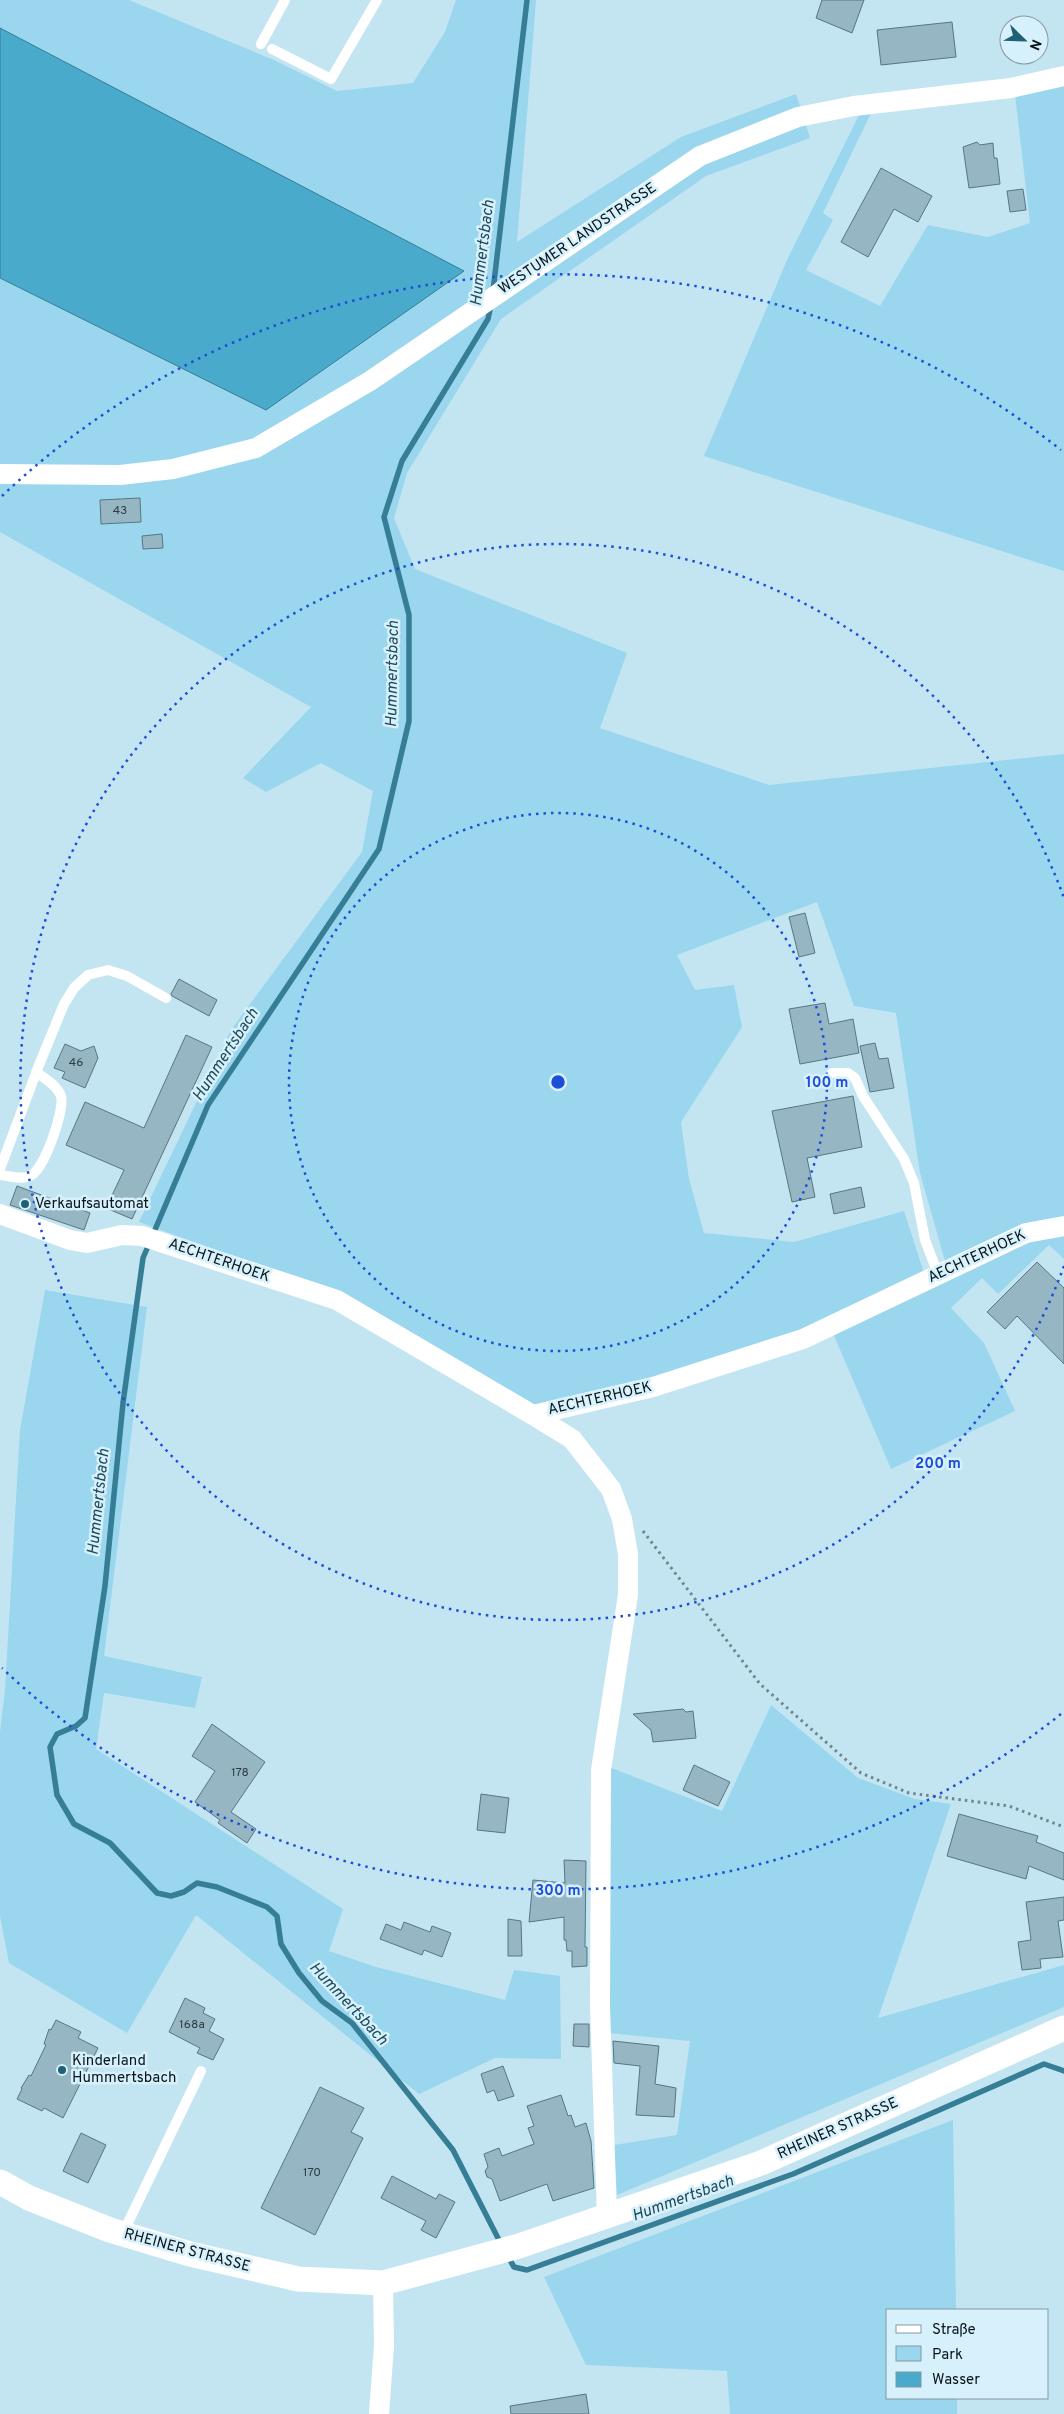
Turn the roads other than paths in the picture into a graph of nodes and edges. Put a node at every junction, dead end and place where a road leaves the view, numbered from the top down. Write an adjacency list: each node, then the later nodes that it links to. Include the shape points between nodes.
1 (285, 0): 3 (lane)
2 (377, 0): 4 (lane, via 331,79)
3 (261, 44)
4 (272, 48)
5 (1064, 76): 6 (street, WESTUMER LANDSTRASSE, via 1011,88 854,106 798,117 700,156 370,381 256,448 173,469 120,475)
6 (0, 474)
7 (166, 998): 8 (lane, via 127,976 108,970 88,975 64,1004)
8 (36, 1072): 10 (lane); 11 (lane, via 61,1096 61,1112 40,1169 31,1176 20,1178)
9 (832, 1073): 14 (lane, via 848,1073 855,1078 904,1159 914,1183 925,1240)
10 (0, 1169)
11 (0, 1175)
12 (0, 1214): 15 (street, AECHTERHOEK, via 70,1240 87,1243 122,1235 162,1241 336,1300)
13 (1064, 1226): 14 (street, AECHTERHOEK, via 1026,1233)
14 (938, 1274): 15 (street, AECHTERHOEK, via 803,1339 653,1387)
15 (534, 1415): 19 (street, via 572,1439 611,1489 622,1519 628,1554 628,1595 601,1770 600,2006)
16 (1064, 2028): 19 (street, RHEINER STRASSE, via 761,2163)
17 (200, 2071): 20 (lane)
18 (0, 2182): 20 (street, RHEINER STRASSE, via 29,2198)
19 (607, 2217): 21 (street, RHEINER STRASSE, via 491,2255)
20 (123, 2234): 21 (street, RHEINER STRASSE, via 190,2254 298,2279)
21 (383, 2284): 22 (street, via 384,2345)
22 (379, 2414)

